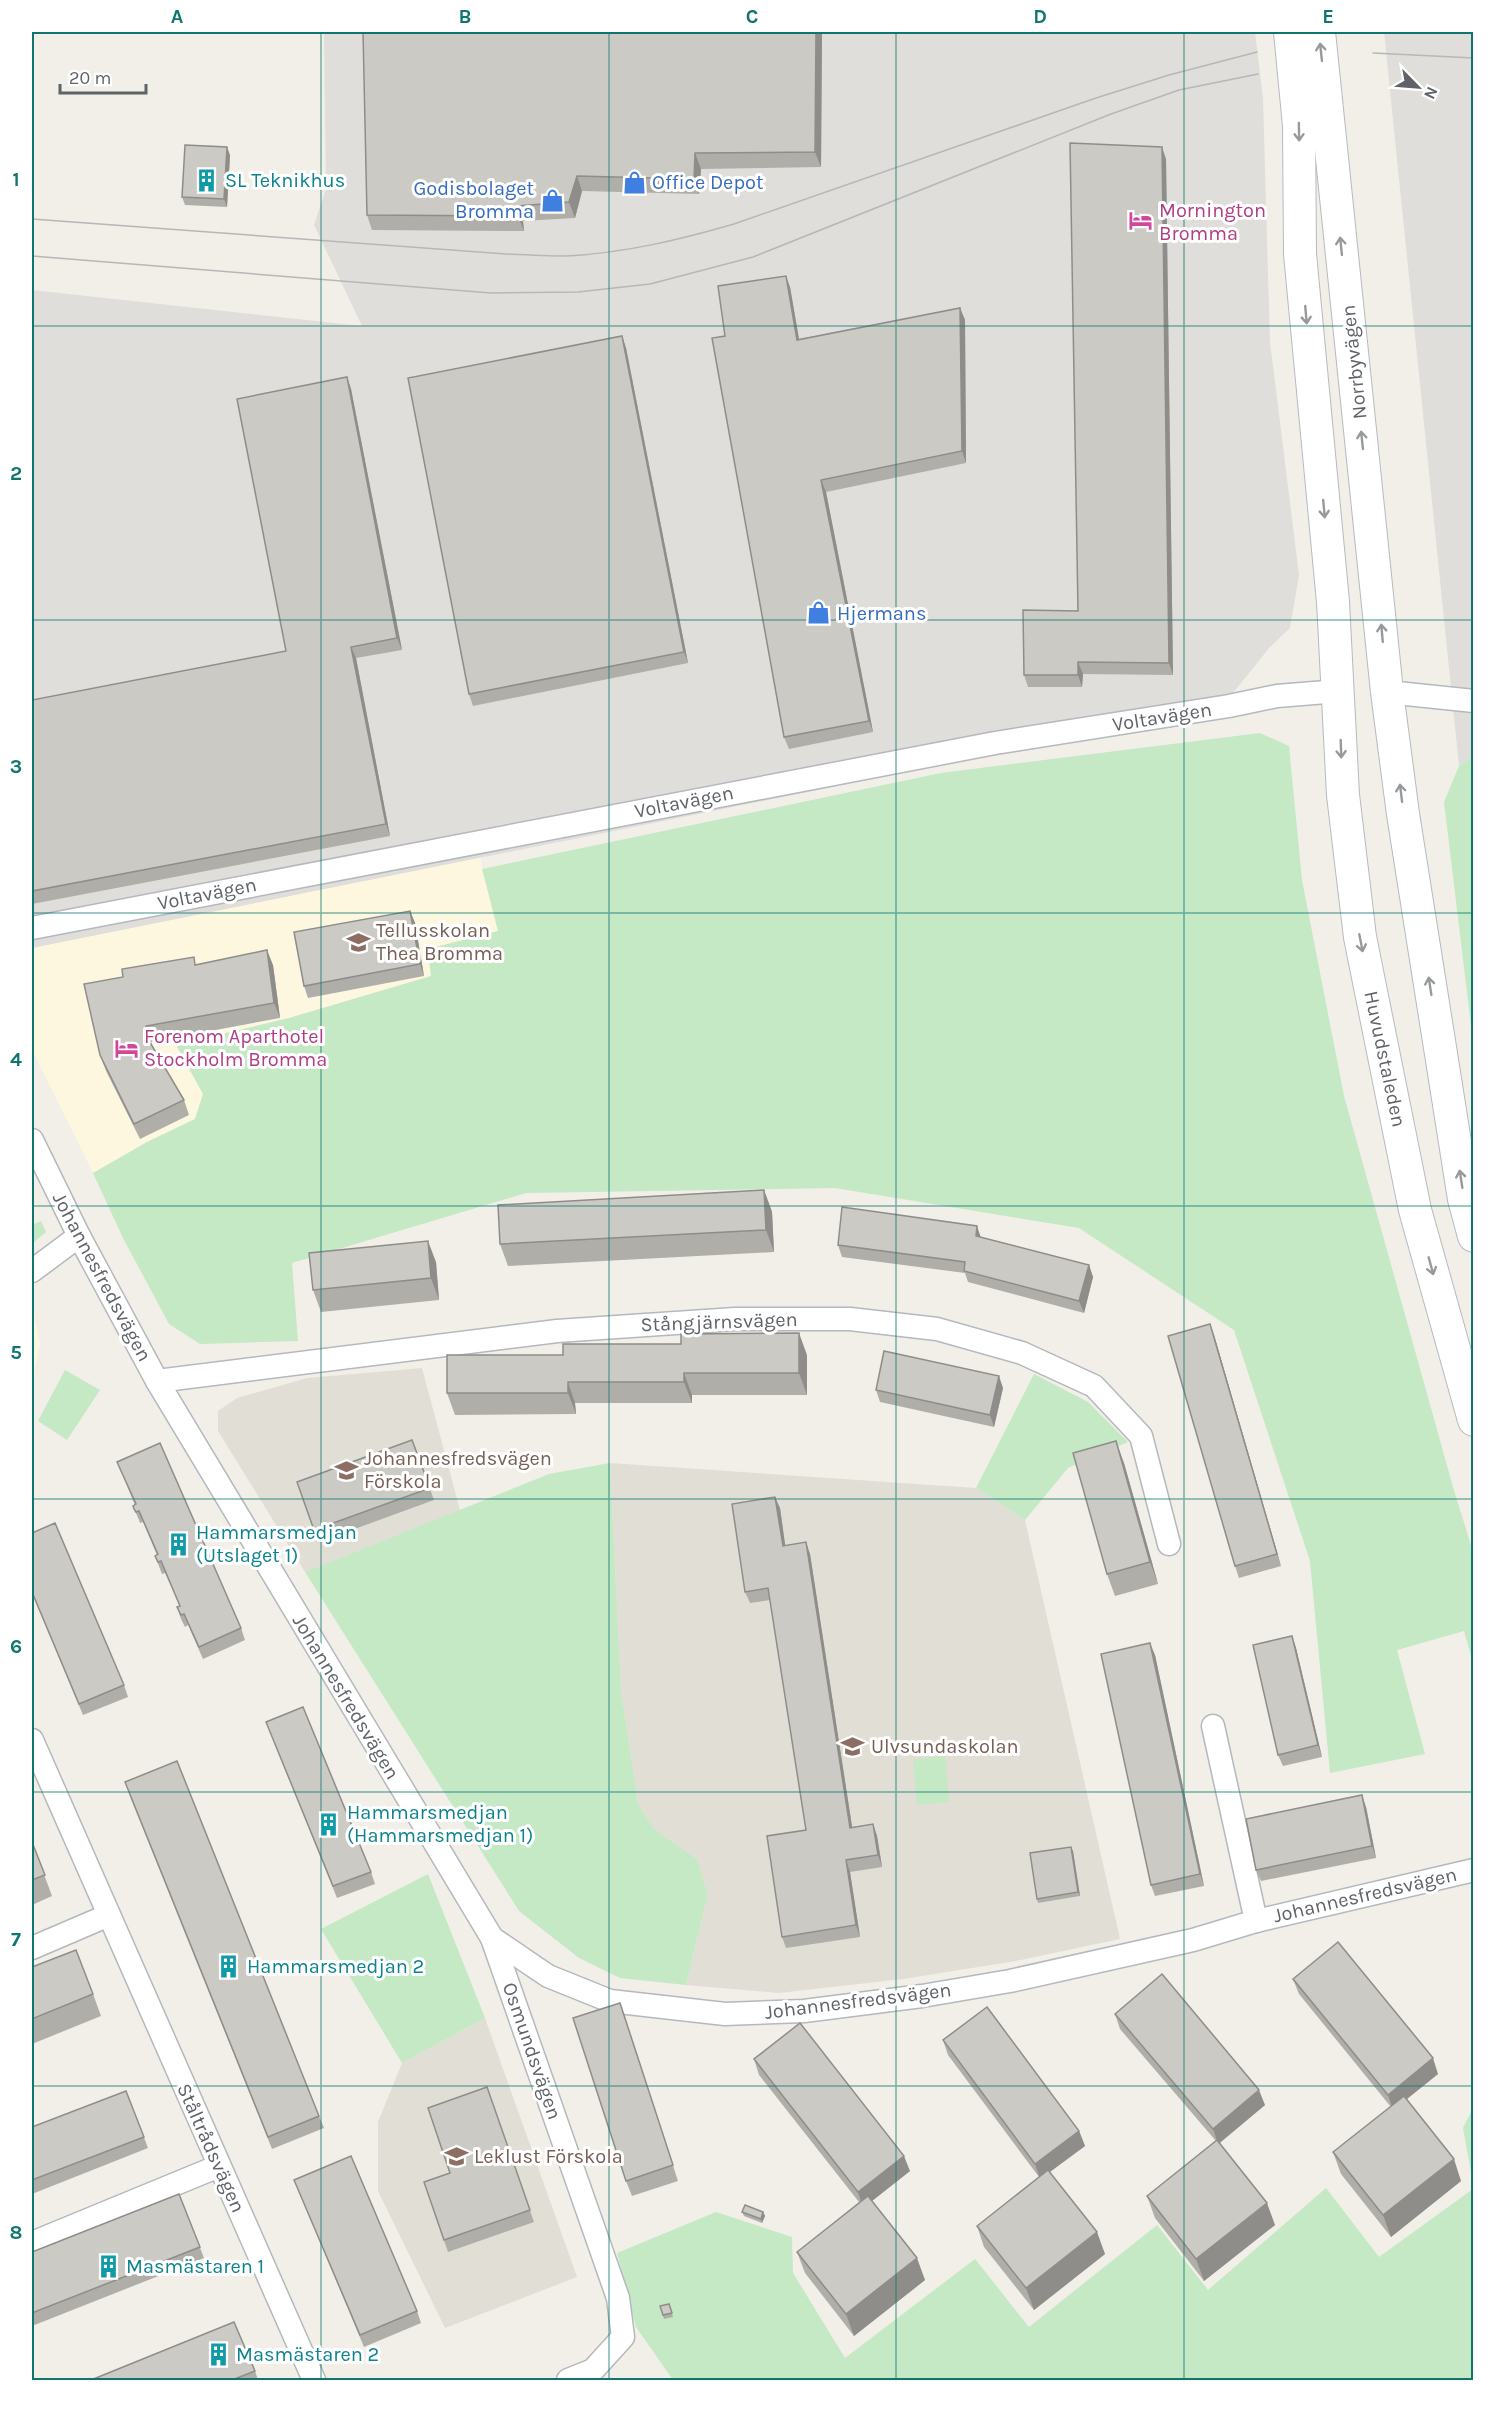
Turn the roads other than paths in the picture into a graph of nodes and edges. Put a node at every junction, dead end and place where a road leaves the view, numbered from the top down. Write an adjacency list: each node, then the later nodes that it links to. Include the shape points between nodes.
1 (1290, 32): 3 (main road, one-way to 3, via 1299,126 1300,254)
2 (1319, 32): 4 (main road, Norrbyvägen, one-way to 2)
3 (1339, 691): 4 (main road); 6 (street, Voltavägen, via 1277,696 983,745); 12 (main road, Huvudstaleden, one-way to 12, via 1344,807 1360,937 1415,1210)
4 (1387, 692): 5 (street); 9 (main road, one-way to 4, via 1464,1199)
5 (1473, 701)
6 (32, 928)
7 (32, 1140): 8 (street, Johannesfredsvägen)
8 (79, 1236): 10 (street); 11 (street, Johannesfredsvägen)
9 (1473, 1236)
10 (32, 1270)
11 (157, 1381): 13 (street, Stångjärnsvägen, via 557,1331 735,1319 850,1319 937,1329 1022,1353 1094,1386 1142,1436); 19 (street, Johannesfredsvägen)
12 (1473, 1420)
13 (1169, 1544)
14 (1213, 1726): 18 (street, Johannesfredsvägen)
15 (32, 1740): 17 (street, Ståltrådsvägen)
16 (1473, 1870): 18 (street, Johannesfredsvägen)
17 (109, 1915): 20 (street); 21 (street, Ståltrådsvägen)
18 (1256, 1921): 19 (street, Johannesfredsvägen, via 1193,1940 993,1984 804,2011 724,2014 610,2001 548,1976)
19 (492, 1938): 24 (street, Osmundsvägen, via 618,2298 623,2337 593,2370)
20 (32, 1948)
21 (219, 2166): 22 (street); 23 (street, Ståltrådsvägen)
22 (32, 2243)
23 (314, 2380)
24 (568, 2380)

